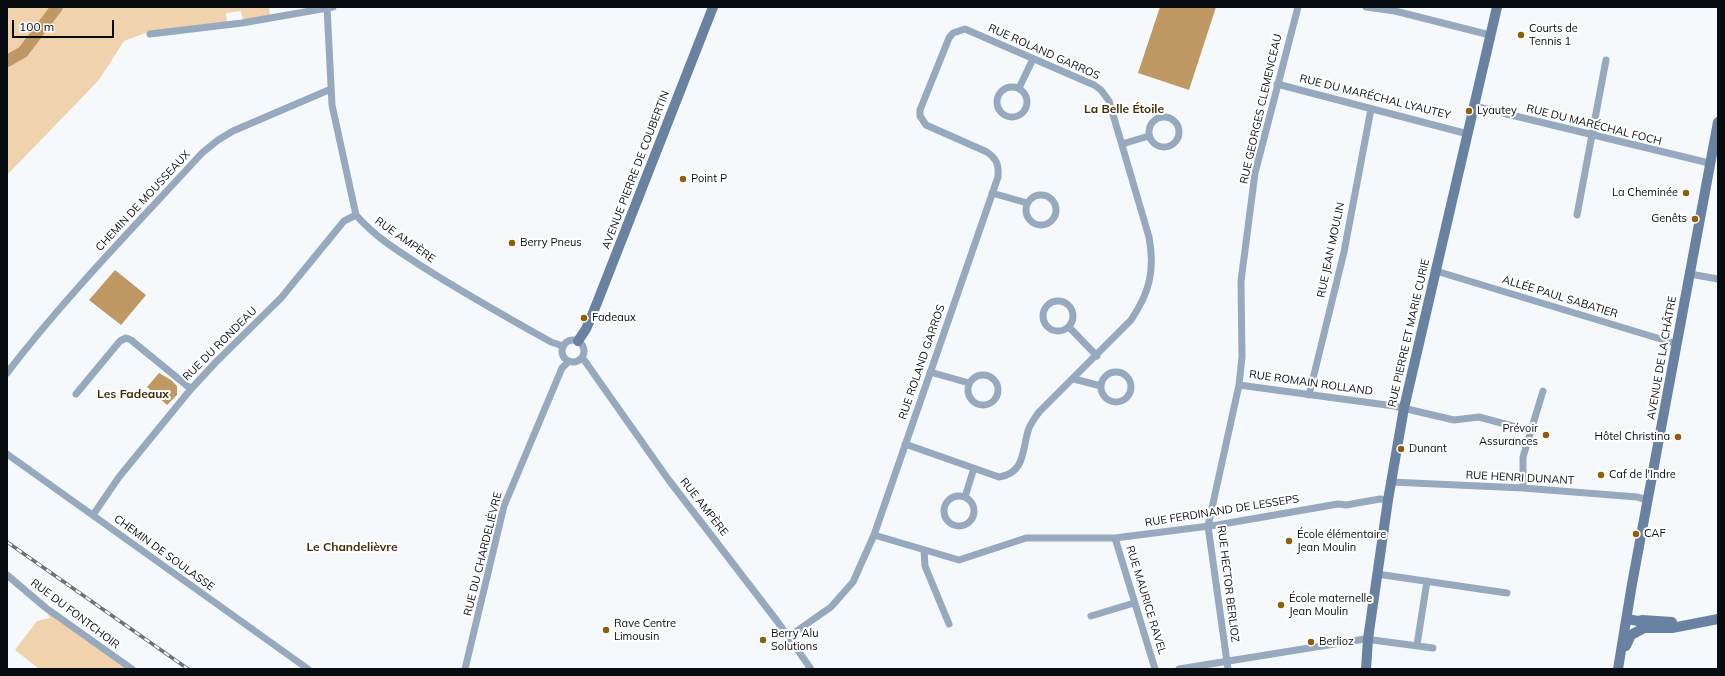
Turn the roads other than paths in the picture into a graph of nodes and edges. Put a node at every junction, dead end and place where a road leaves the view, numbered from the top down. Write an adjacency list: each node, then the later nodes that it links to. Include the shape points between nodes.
1 (329, 7): 6 (street, RUE AMPÈRE, via 242,23); 12 (street, RUE AMPÈRE)
2 (713, 7): 29 (street, AVENUE PIERRE DE COUBERTIN, via 593,313)
3 (1298, 7): 10 (street, RUE GEORGES CLEMENCEAU)
4 (1366, 7): 7 (street, via 1395,11)
5 (1497, 7): 7 (street, RUE PIERRE ET MARIE CURIE)
6 (150, 34)
7 (1490, 35): 13 (street, RUE PIERRE ET MARIE CURIE)
8 (1033, 59): 11 (street); 19 (street, RUE ROLAND GARROS, via 1101,90 1109,100); 21 (street, RUE ROLAND GARROS, via 965,29 958,30 949,38 920,110 920,116 926,125 995,157 999,166)
9 (1606, 60): 17 (street)
10 (1277, 84): 14 (street, RUE DU MARÉCHAL LYAUTEY); 39 (street, RUE GEORGES CLEMENCEAU, via 1255,173 1241,281 1242,357)
11 (1019, 88): 11 (street, via 1010,87 999,96 998,106 1002,114 1017,117 1026,110 1028,100)
12 (331, 90): 23 (street, RUE AMPÈRE); 36 (street, CHEMIN DE MOUSSEAUX, via 232,131 202,153 33,339)
13 (1474, 106): 16 (street, RUE PIERRE ET MARIE CURIE); 17 (street, RUE DU MARÉCHAL FOCH)
14 (1371, 109): 16 (street, RUE DU MARÉCHAL LYAUTEY); 44 (street, RUE JEAN MOULIN, via 1344,252)
15 (1718, 122): 20 (street, AVENUE DE LA CHÂTRE)
16 (1468, 134): 25 (street, RUE PIERRE ET MARIE CURIE)
17 (1592, 135): 20 (street, RUE DU MARÉCHAL FOCH); 24 (street)
18 (1149, 136): 18 (street, via 1158,147 1168,147 1177,140 1179,130 1174,121 1161,117 1150,126); 19 (street)
19 (1122, 144): 32 (street, RUE ROLAND GARROS, via 1149,237 1152,252 1150,280 1140,306 1131,320)
20 (1709, 163): 26 (street, AVENUE DE LA CHÂTRE)
21 (992, 193): 22 (street); 35 (street, RUE ROLAND GARROS)
22 (1027, 203): 22 (street, via 1026,214 1035,224 1046,224 1054,218 1055,202 1048,196 1039,194)
23 (356, 214): 31 (street, RUE AMPÈRE, via 367,228 385,242 459,290 551,342); 41 (street, RUE DU RONDEAU, via 344,221 281,298)
24 (1577, 215)
25 (1436, 271): 30 (street, ALLÉE PAUL SABATIER); 45 (street, RUE PIERRE ET MARIE CURIE)
26 (1690, 274): 27 (street); 30 (street, AVENUE DE LA CHÂTRE)
27 (1718, 279)
28 (1069, 327): 28 (street, via 1074,314 1069,305 1061,301 1048,305 1043,315 1048,328 1058,331); 32 (street)
29 (578, 341): 31 (street, via 571,340); 33 (street, via 583,346)
30 (1677, 344): 54 (street, AVENUE DE LA CHÂTRE)
31 (563, 346): 34 (street, via 563,353)
32 (1097, 356): 37 (street, RUE ROLAND GARROS)
33 (582, 357): 34 (street, via 575,362); 72 (street, RUE AMPÈRE, via 668,479)
34 (569, 360): 80 (street, RUE DU CHARDELIÈVRE, via 562,368 504,506)
35 (930, 372): 38 (street); 47 (street, RUE ROLAND GARROS)
36 (7, 373)
37 (1074, 379): 40 (street); 49 (street, RUE ROLAND GARROS, via 1032,422 1020,465 1015,470 999,477)
38 (969, 383): 38 (street, via 968,394 977,404 987,404 996,398 998,388 989,376 980,374)
39 (1239, 384): 44 (street, RUE ROMAIN ROLLAND); 56 (street, RUE HECTOR BERLIOZ)
40 (1101, 386): 40 (street, via 1106,398 1114,402 1125,399 1131,390 1129,380 1118,372 1108,374)
41 (191, 389): 43 (street, via 126,338 120,340); 55 (street, RUE DU RONDEAU, via 119,477)
42 (1543, 391): 46 (street)
43 (76, 394)
44 (1309, 395): 45 (street, RUE ROMAIN ROLLAND)
45 (1404, 408): 46 (street, RUE ROMAIN ROLLAND, via 1454,420 1479,417); 50 (street, RUE PIERRE ET MARIE CURIE)
46 (1531, 431): 51 (street, via 1522,457)
47 (905, 444): 49 (street, RUE ROLAND GARROS); 57 (street, RUE ROLAND GARROS)
48 (7, 454): 55 (street, CHEMIN DE SOULASSE)
49 (974, 468): 52 (street)
50 (1391, 482): 51 (street, RUE HENRI DUNANT); 53 (street, RUE PIERRE ET MARIE CURIE)
51 (1522, 488): 54 (street, RUE HENRI DUNANT)
52 (965, 497): 52 (street, via 956,496 945,505 944,515 953,525 963,526 972,519 974,509)
53 (1388, 500): 56 (street, RUE FERDINAND DE LESSEPS, via 1338,504); 60 (street, RUE PIERRE ET MARIE CURIE)
54 (1648, 500): 65 (street, AVENUE DE LA CHÂTRE)
55 (93, 515): 79 (street, CHEMIN DE SOULASSE)
56 (1208, 526): 58 (street, RUE FERDINAND DE LESSEPS); 77 (street, RUE HECTOR BERLIOZ)
57 (874, 534): 59 (street, RUE FERDINAND DE LESSEPS); 72 (street, RUE ROLAND GARROS, via 853,582 830,607)
58 (1115, 538): 59 (street, RUE FERDINAND DE LESSEPS, via 1026,538 959,560); 64 (street, RUE MAURICE RAVEL)
59 (924, 550): 71 (street, via 925,566)
60 (1377, 574): 62 (street); 73 (street, RUE PIERRE ET MARIE CURIE)
61 (7, 575): 78 (street, RUE DU FONTCHOIR, via 61,619)
62 (1427, 581): 63 (street); 74 (street)
63 (1507, 593)
64 (1134, 603): 67 (street); 82 (street, RUE MAURICE RAVEL)
65 (1629, 606): 68 (street, AVENUE DE LA CHÂTRE); 70 (street)
66 (1718, 614): 70 (street, via 1679,621)
67 (1091, 616)
68 (1627, 619): 70 (street); 76 (street, AVENUE DE LA CHÂTRE)
69 (1718, 620): 70 (street, via 1672,628)
70 (1642, 623): 76 (street)
71 (949, 624)
72 (788, 637): 81 (street, RUE AMPÈRE)
73 (1368, 639): 74 (street); 77 (street); 85 (street, RUE PIERRE ET MARIE CURIE)
74 (1416, 645): 75 (street)
75 (1433, 648)
76 (1621, 650): 86 (street, AVENUE DE LA CHÂTRE)
77 (1227, 661): 83 (street); 84 (street, RUE HECTOR BERLIOZ)
78 (132, 669)
79 (308, 669)
80 (465, 669)
81 (810, 669)
82 (1155, 669)
83 (1179, 669)
84 (1228, 669)
85 (1366, 669)
86 (1618, 669)

